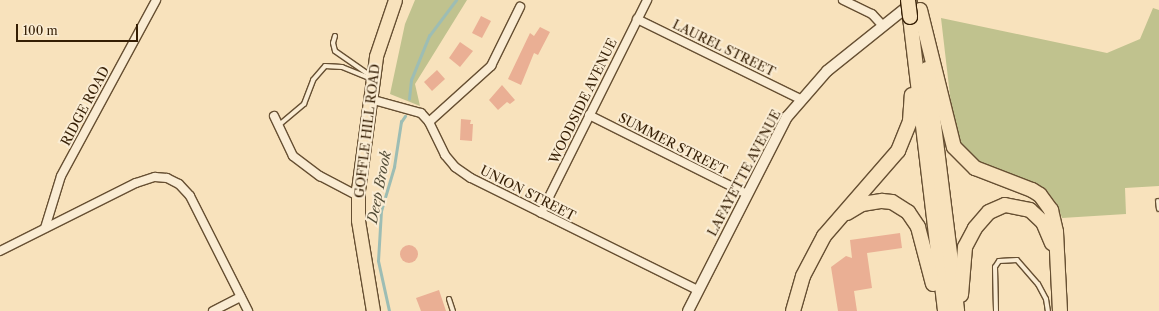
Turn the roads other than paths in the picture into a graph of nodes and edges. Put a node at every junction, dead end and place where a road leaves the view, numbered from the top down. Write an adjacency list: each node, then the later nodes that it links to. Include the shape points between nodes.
1 (156, 0): 25 (street, RIDGE ROAD, via 61,176)
2 (395, 0): 12 (main road, GOFFLE HILL ROAD, via 380,43)
3 (647, 0): 8 (street, WOODSIDE AVENUE)
4 (843, 0): 9 (street, via 872,14)
5 (908, 0): 7 (highway, bridge)
6 (520, 7): 17 (street, via 491,66)
7 (916, 7): 9 (street, LAFAYETTE AVENUE); 11 (highway); 27 (highway, via 954,147 975,168 1032,190 1046,202 1054,219); 39 (highway)
8 (637, 19): 14 (street, LAUREL STREET); 15 (street, WOODSIDE AVENUE)
9 (883, 26): 14 (street, LAFAYETTE AVENUE, via 827,71)
10 (335, 36): 12 (lane, via 335,51)
11 (914, 53): 24 (highway, via 911,110 903,142 891,162); 38 (highway)
12 (373, 79): 13 (main road, GOFFLE HILL ROAD); 18 (lane, via 363,78 342,67 325,66 313,80 304,104)
13 (370, 99): 17 (street, UNION STREET, via 414,110); 20 (main road, GOFFLE HILL ROAD)
14 (800, 99): 19 (street, LAFAYETTE AVENUE, via 786,117)
15 (589, 115): 19 (street, SUMMER STREET); 23 (street, WOODSIDE AVENUE)
16 (274, 116): 18 (street)
17 (429, 122): 23 (street, UNION STREET, via 445,155 455,167)
18 (278, 125): 20 (street, via 293,156 301,164)
19 (747, 194): 28 (street, LAFAYETTE AVENUE)
20 (358, 196): 33 (main road, GOFFLE HILL ROAD, via 362,253)
21 (1158, 201): 22 (lane)
22 (1159, 208)
23 (541, 213): 28 (street, UNION STREET)
24 (833, 224): 36 (highway, via 808,263); 37 (highway, via 853,209 872,201 892,202 908,212 918,227)
25 (45, 228): 26 (street); 29 (street, via 143,180 155,177 171,180 190,196)
26 (0, 251)
27 (1057, 262): 40 (highway, via 1048,230 1037,214 1014,205 998,207 981,219 965,247 961,273); 43 (highway)
28 (698, 290): 35 (street, LAFAYETTE AVENUE)
29 (241, 297): 31 (street); 32 (street)
30 (449, 299): 34 (lane)
31 (213, 311)
32 (248, 311)
33 (374, 311)
34 (452, 311)
35 (688, 311)
36 (794, 311)
37 (940, 311)
38 (945, 311)
39 (957, 311)
40 (963, 311)
41 (996, 311): 42 (lane, via 995,267 999,261 1017,260 1038,284 1046,299)
42 (1048, 311)
43 (1060, 311)

